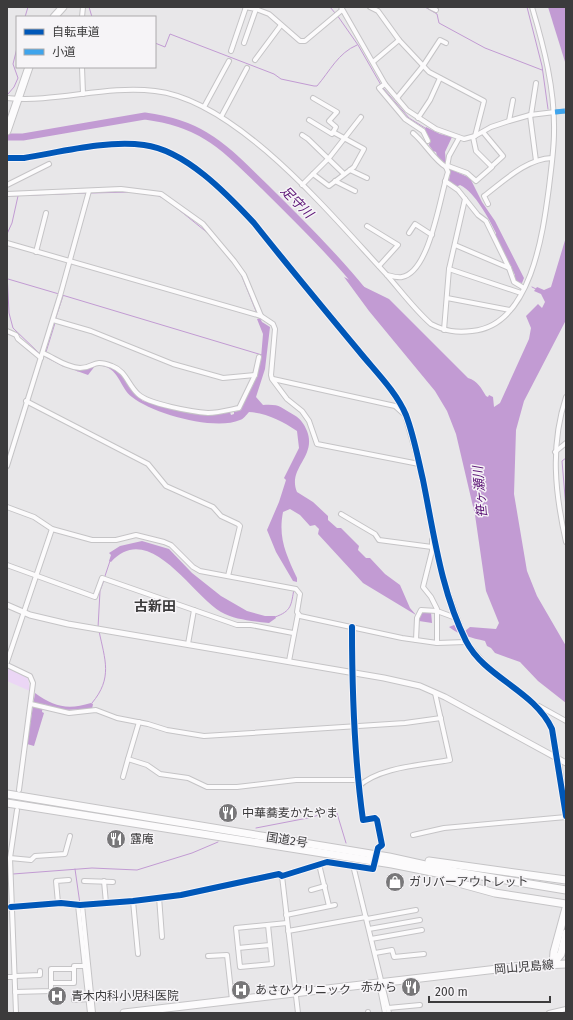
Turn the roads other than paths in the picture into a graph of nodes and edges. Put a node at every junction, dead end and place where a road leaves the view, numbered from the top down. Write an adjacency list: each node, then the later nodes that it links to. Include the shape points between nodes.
1 (63, 7): 9 (main road)
2 (246, 7): 6 (street); 14 (street)
3 (370, 7): 11 (street, via 378,11)
4 (430, 7): 8 (street)
5 (532, 7): 33 (street, via 544,51)
6 (256, 9): 10 (street, via 269,14); 12 (street)
7 (341, 10): 10 (street, via 305,41 300,41); 17 (street)
8 (436, 10)
9 (55, 16)
10 (281, 25): 15 (street)
11 (399, 40): 17 (street); 18 (street)
12 (244, 43)
13 (446, 43): 18 (street, via 440,40)
14 (230, 51)
15 (255, 60)
16 (229, 61): 31 (street)
17 (373, 62): 24 (street)
18 (423, 66): 22 (street); 28 (street)
19 (29, 68): 29 (main road)
20 (82, 68): 25 (street)
21 (247, 68): 35 (street)
22 (440, 78): 37 (street); 45 (street, via 484,101)
23 (536, 83): 34 (street)
24 (383, 85): 28 (street); 48 (street, via 379,88 401,114 421,128)
25 (83, 94): 29 (street); 31 (street, via 117,90 157,91 190,100)
26 (7, 98): 29 (street)
27 (313, 98): 41 (street, via 337,112 329,121 336,127)
28 (397, 98): 37 (street)
29 (17, 100): 40 (main road)
30 (513, 100): 39 (street)
31 (204, 108): 35 (street)
32 (566, 111): 33 (street)
33 (554, 112): 34 (street); 51 (street)
34 (530, 115): 39 (street); 52 (street)
35 (221, 117): 63 (street, via 270,155)
36 (361, 117): 47 (street)
37 (418, 118): 46 (street)
38 (309, 120): 41 (street, via 332,134)
39 (508, 121): 42 (street)
40 (7, 131)
41 (333, 132): 47 (street)
42 (483, 132): 45 (street); 55 (street, via 503,156)
43 (413, 133): 54 (street, via 424,142 437,161)
44 (302, 136): 50 (street)
45 (474, 136): 46 (street); 55 (street, via 476,152)
46 (459, 138): 54 (street, via 449,156)
47 (345, 139): 50 (street); 56 (street, via 364,149)
48 (428, 141)
49 (7, 158): 95 (street, via 24,158 126,143 160,149 184,161 210,181 254,223 383,380)
50 (329, 158): 57 (street); 58 (street)
51 (552, 158): 52 (street); 81 (street, via 540,241)
52 (536, 161): 68 (street, via 484,196)
53 (49, 164): 62 (street)
54 (447, 167): 55 (street, via 467,173 476,181); 61 (street)
55 (491, 167)
56 (350, 170): 58 (street); 59 (street)
57 (313, 174): 60 (street, via 329,186); 63 (street)
58 (344, 174): 60 (street)
59 (367, 178)
60 (335, 181): 64 (street)
61 (445, 181): 67 (street, via 458,190); 72 (street)
62 (7, 185)
63 (302, 185): 77 (street)
64 (355, 191)
65 (89, 192): 66 (street); 76 (street); 85 (street, via 121,189 154,192 168,198 203,224 234,260 244,275)
66 (7, 194)
67 (465, 199): 74 (street); 78 (street, via 486,221)
68 (488, 204)
69 (46, 213): 75 (street)
70 (367, 226): 77 (street, via 398,245)
71 (409, 233): 72 (street, via 415,224)
72 (432, 235): 80 (street, via 416,269 401,278)
73 (7, 243): 75 (street)
74 (455, 244): 78 (street); 79 (street)
75 (36, 252): 76 (street)
76 (70, 261): 85 (street); 86 (street)
77 (379, 266): 80 (street)
78 (510, 268): 81 (street, via 514,282)
79 (448, 269): 82 (street); 83 (street)
80 (386, 275): 87 (street, via 423,317)
81 (524, 288): 82 (street)
82 (521, 293): 84 (street)
83 (447, 298): 84 (street); 87 (street)
84 (510, 310): 87 (street, via 498,323 485,329 468,332)
85 (261, 316): 92 (street, via 273,324 275,329)
86 (54, 321): 89 (street); 91 (street, via 91,331 173,364 223,378)
87 (444, 330)
88 (7, 331): 89 (street)
89 (43, 355): 91 (street, via 74,367 84,368 98,362 110,365 121,370 142,398 167,406 209,413 239,408); 94 (street)
90 (259, 357): 91 (street)
91 (255, 375)
92 (272, 378): 95 (street, via 395,406); 98 (street, via 287,399 302,411 309,421 317,444)
93 (566, 397): 97 (street, via 557,428)
94 (26, 401): 99 (street); 109 (street, via 148,464 166,486 213,507 221,516 238,524 240,526)
95 (407, 417): 98 (street)
96 (566, 443): 97 (street)
97 (555, 452): 102 (street)
98 (419, 464): 104 (street)
99 (7, 466)
100 (7, 507): 103 (street, via 34,517)
101 (341, 514): 106 (street, via 375,534 379,540)
102 (564, 523): 105 (street)
103 (52, 529): 108 (street); 109 (street, via 104,541 136,534 151,538 171,545 200,571)
104 (434, 536): 106 (street); 115 (street, via 442,576)
105 (566, 542)
106 (432, 547): 112 (street, via 423,587 434,601)
107 (7, 565): 108 (street)
108 (36, 576): 111 (street, via 95,597 104,578); 113 (street)
109 (228, 576): 114 (street, via 296,589 300,594)
110 (7, 605): 113 (street)
111 (194, 610): 117 (street, via 236,625 251,625); 121 (street)
112 (437, 611): 115 (street); 118 (street, via 421,610 418,615); 120 (street)
113 (24, 613): 121 (street, via 99,630); 123 (street)
114 (298, 614): 116 (street); 117 (street)
115 (457, 619): 119 (street)
116 (352, 627): 118 (street); 124 (street)
117 (293, 633): 122 (street)
118 (416, 640): 120 (street)
119 (466, 642): 120 (street); 127 (street, via 485,664)
120 (437, 643)
121 (188, 644): 122 (street)
122 (289, 661): 124 (street)
123 (7, 664): 126 (street, via 30,676 33,683)
124 (352, 672): 125 (street, via 401,681); 131 (street)
125 (435, 692): 128 (street); 133 (street)
126 (31, 704): 130 (street, via 70,713 96,710 117,718); 138 (street)
127 (535, 704): 129 (street); 133 (street, via 543,711 552,729)
128 (441, 718): 131 (street); 137 (street, via 450,760 379,774)
129 (566, 721)
130 (139, 722): 131 (street, via 204,736); 132 (street)
131 (354, 727): 136 (street)
132 (128, 759): 135 (street); 136 (street, via 160,774 188,778 207,787 237,787 296,780)
133 (558, 759): 134 (street); 142 (street)
134 (566, 763)
135 (123, 777)
136 (357, 780): 137 (street)
137 (358, 787): 145 (street, via 363,820 377,820 382,845)
138 (19, 790)
139 (7, 794): 146 (main road, 国道2号)
140 (7, 803): 149 (main road, 国道2号)
141 (16, 810): 147 (street)
142 (566, 817): 143 (street, via 444,828)
143 (413, 835)
144 (70, 836): 147 (street, via 65,854 35,856 31,860)
145 (378, 848)
146 (389, 857): 154 (main road); 162 (main road, 国道2号)
147 (10, 858): 152 (street)
148 (319, 864): 150 (street, via 327,862); 153 (street); 161 (street)
149 (392, 864): 162 (main road, 国道2号); 171 (main road, via 495,893)
150 (354, 865): 151 (street, via 373,869); 179 (street)
151 (374, 866)
152 (9, 873): 167 (street)
153 (282, 876): 166 (street, via 279,874 181,895); 178 (street)
154 (525, 876): 155 (main road); 157 (main road)
155 (566, 876)
156 (69, 880): 170 (street, via 56,881)
157 (566, 880)
158 (84, 881): 159 (street)
159 (104, 881): 160 (street); 169 (street)
160 (114, 882)
161 (325, 886): 163 (street); 174 (street)
162 (535, 887): 164 (main road, 国道2号); 165 (main road, 国道2号)
163 (310, 890)
164 (566, 890)
165 (566, 894)
166 (159, 897): 168 (street); 187 (street)
167 (9, 901): 175 (street)
168 (134, 901): 169 (street); 193 (street)
169 (106, 903): 172 (street)
170 (58, 904): 172 (street); 175 (street)
171 (566, 904)
172 (80, 905): 190 (street)
173 (336, 905): 174 (street)
174 (329, 906): 178 (street)
175 (11, 907): 197 (street)
176 (566, 908): 198 (main road)
177 (416, 910): 179 (street)
178 (286, 915): 181 (street)
179 (365, 918): 183 (street); 185 (street)
180 (420, 920): 183 (street)
181 (288, 923): 182 (street); 185 (street)
182 (268, 925): 189 (street); 191 (street, via 236,928)
183 (369, 929): 188 (street)
184 (422, 930): 188 (street)
185 (288, 931): 208 (street)
186 (566, 933): 198 (main road, via 561,954)
187 (162, 937)
188 (371, 939): 192 (street)
189 (270, 944): 191 (street); 191 (street, via 272,964 240,967)
190 (84, 945): 200 (street); 209 (street)
191 (238, 948)
192 (375, 953): 194 (street, via 392,950 394,957); 206 (street)
193 (138, 954)
194 (424, 954)
195 (208, 956): 211 (street, via 227,955)
196 (7, 959): 197 (street)
197 (14, 959): 204 (street)
198 (553, 964): 199 (main road, 岡山児島線); 206 (main road, 岡山児島線)
199 (566, 964)
200 (85, 966): 201 (street, via 74,966); 209 (street)
201 (74, 969): 205 (street, via 74,983); 205 (street, via 51,969)
202 (40, 971): 204 (street, via 40,975)
203 (7, 977): 204 (street)
204 (15, 977): 207 (street)
205 (51, 983): 207 (street, via 51,990)
206 (380, 983): 208 (main road, 岡山児島線); 214 (street); 220 (street)
207 (15, 992): 215 (street)
208 (295, 993): 211 (main road, 岡山児島線); 219 (street)
209 (90, 999): 210 (street); 216 (street); 217 (street)
210 (74, 1000)
211 (232, 1000): 218 (main road, 岡山児島線)
212 (420, 1005): 214 (street)
213 (566, 1009): 221 (street)
214 (389, 1011)
215 (16, 1013)
216 (90, 1013)
217 (93, 1013)
218 (124, 1013)
219 (298, 1013)
220 (386, 1013)
221 (549, 1013)

